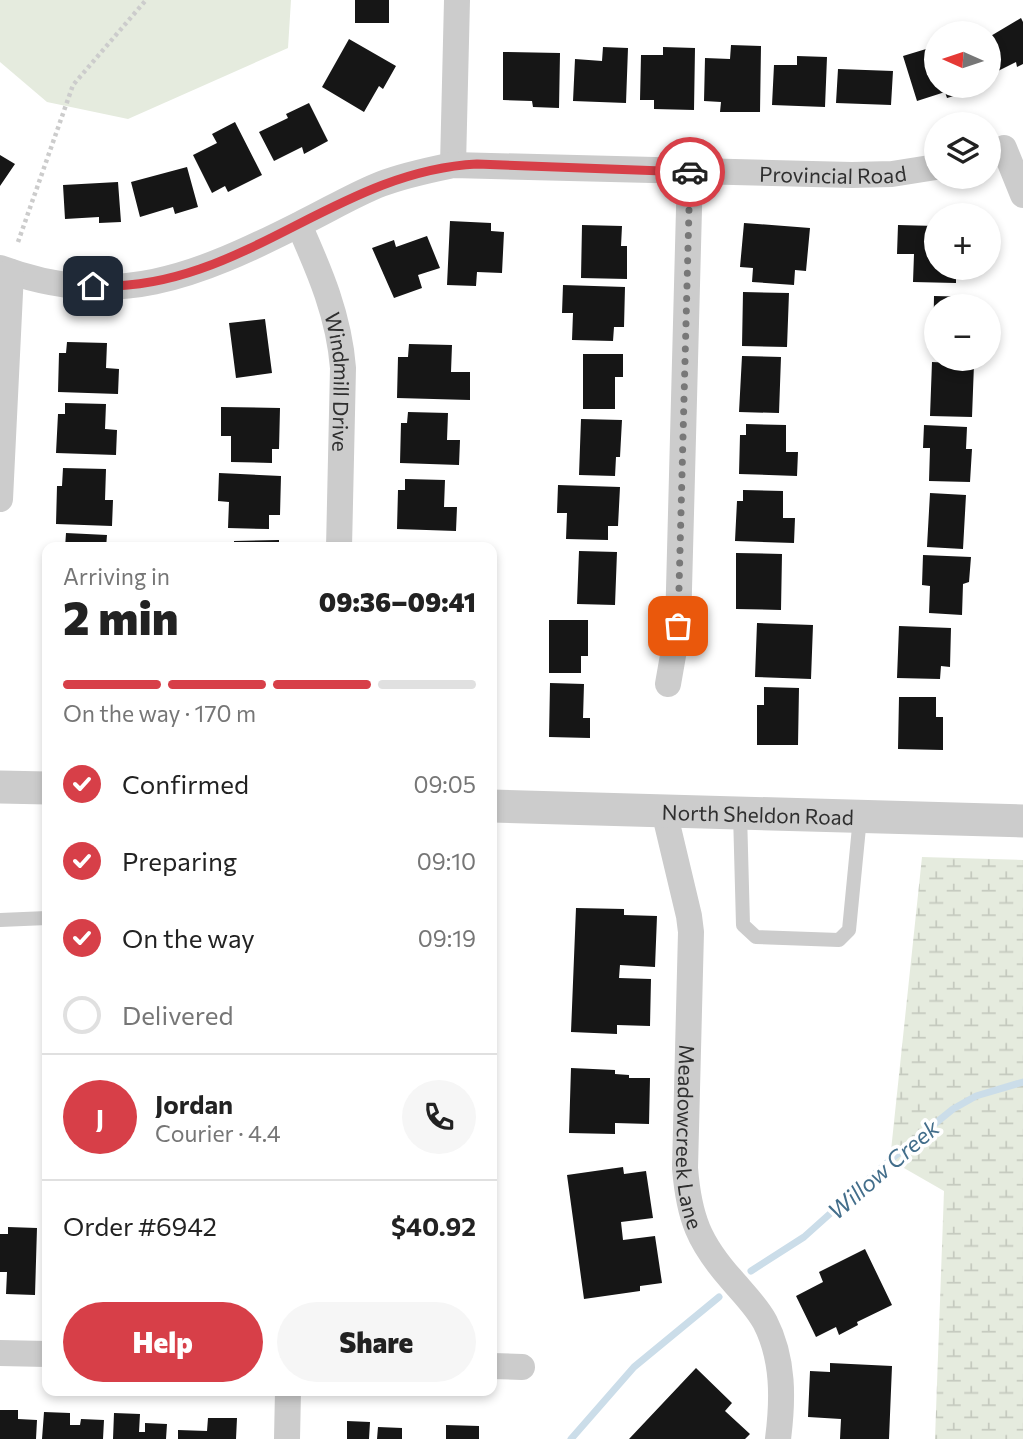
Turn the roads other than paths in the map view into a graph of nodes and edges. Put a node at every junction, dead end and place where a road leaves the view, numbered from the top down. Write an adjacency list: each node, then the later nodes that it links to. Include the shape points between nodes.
1 (457, 0): 3 (street)
2 (1005, 147): 6 (street)
3 (453, 165): 5 (street, Provincial Road); 7 (street, Provincial Road, via 381,184)
4 (924, 169): 5 (street, Provincial Road, via 852,175)
5 (690, 171): 11 (street, via 678,626)
6 (1023, 195)
7 (299, 225): 8 (street, Provincial Road, via 206,269 145,285 74,285); 10 (street, Windmill Drive, via 334,310 341,343)
8 (5, 270): 9 (street)
9 (0, 499)
10 (339, 542)
11 (668, 684)
12 (0, 787): 13 (street)
13 (42, 788)
14 (497, 806): 15 (street, North Sheldon Road)
15 (664, 811): 16 (street, North Sheldon Road); 27 (street, Meadowcreek Lane, via 691,932 687,1199 702,1241 757,1309 771,1338 781,1382)
16 (740, 813): 17 (street, North Sheldon Road); 17 (lane, via 743,926 756,937 839,940 849,930)
17 (860, 816): 18 (street, North Sheldon Road)
18 (1023, 821)
19 (42, 918): 20 (lane)
20 (0, 920)
21 (0, 1353): 22 (street)
22 (42, 1354)
23 (497, 1366): 24 (street)
24 (522, 1367)
25 (288, 1396): 26 (street)
26 (287, 1439)
27 (778, 1439)

